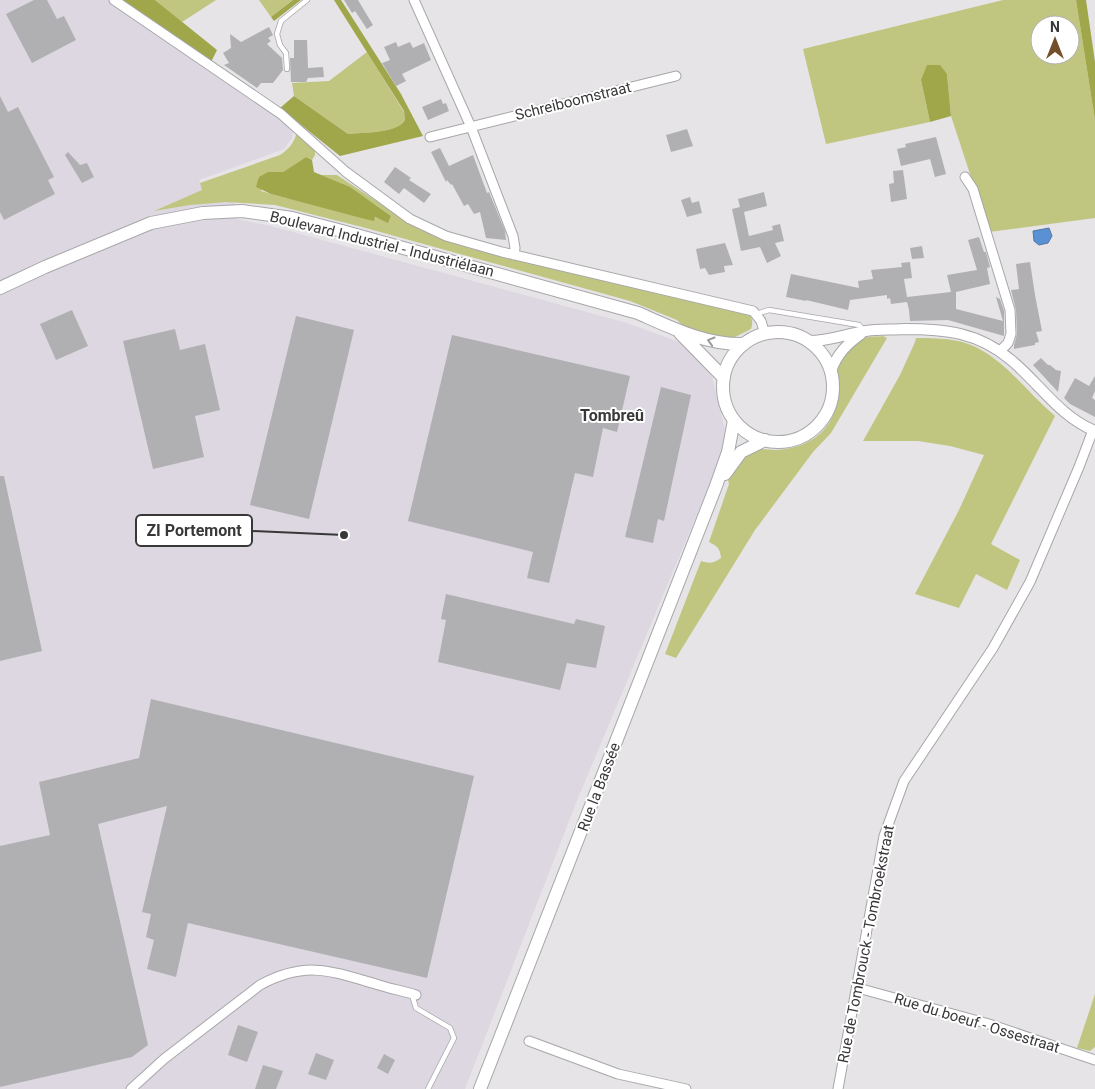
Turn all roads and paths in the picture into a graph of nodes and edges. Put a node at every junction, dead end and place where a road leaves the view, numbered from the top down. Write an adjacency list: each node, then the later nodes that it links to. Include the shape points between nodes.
1 (114, 0): 9 (street, via 282,114 346,172 410,219 446,236)
2 (307, 0): 4 (lane, via 281,21 277,34 286,53)
3 (414, 0): 6 (street)
4 (287, 69)
5 (676, 76): 6 (street, Schreiboomstraat)
6 (470, 126): 7 (street, Schreiboomstraat); 9 (street, via 513,236)
7 (430, 137)
8 (965, 177): 17 (street, via 972,189 1010,310 1011,334)
9 (514, 255): 11 (street)
10 (0, 288): 12 (main road, Boulevard Industriel - Industriélaan, via 152,223 203,213 242,211 292,218 342,231 638,313)
11 (756, 314): 13 (lane, via 778,311 859,324); 14 (street)
12 (679, 331): 16 (main road, Boulevard Industriel - Industriélaan, one-way to 12, via 717,343); 19 (main road, Boulevard Industriel - Industriélaan)
13 (864, 331): 15 (street); 17 (street, via 921,329 956,332); 18 (street, via 846,345)
14 (765, 334): 15 (main road, via 785,332); 16 (main road)
15 (809, 342): 18 (main road, via 822,354)
16 (744, 344): 19 (main road, via 734,354)
17 (1000, 351): 21 (street, via 1063,412)
18 (831, 371): 22 (main road, via 833,395 818,425 793,440)
19 (724, 378): 20 (main road, via 725,402)
20 (734, 420): 22 (main road, via 746,432); 23 (main road, Rue la Bassée, via 728,452)
21 (1094, 431): 24 (street, Rue de Tombrouck - Tombroekstraat, via 1026,589 993,648 904,781 884,836)
22 (766, 440): 23 (main road, Rue la Bassée, via 741,452)
23 (716, 486): 30 (main road, Rue la Bassée)
24 (858, 988): 27 (street, Rue du boeuf - Ossestraat, via 989,1024); 32 (street, Rue de Tombrouck - Tombroekstraat)
25 (414, 994): 28 (street, via 320,969 274,978 260,985 164,1059); 29 (lane, via 416,1008 450,1028 454,1038)
26 (528, 1041): 31 (street, via 618,1074)
27 (1095, 1060)
28 (131, 1089)
29 (428, 1089)
30 (480, 1089)
31 (686, 1089)
32 (838, 1089)

